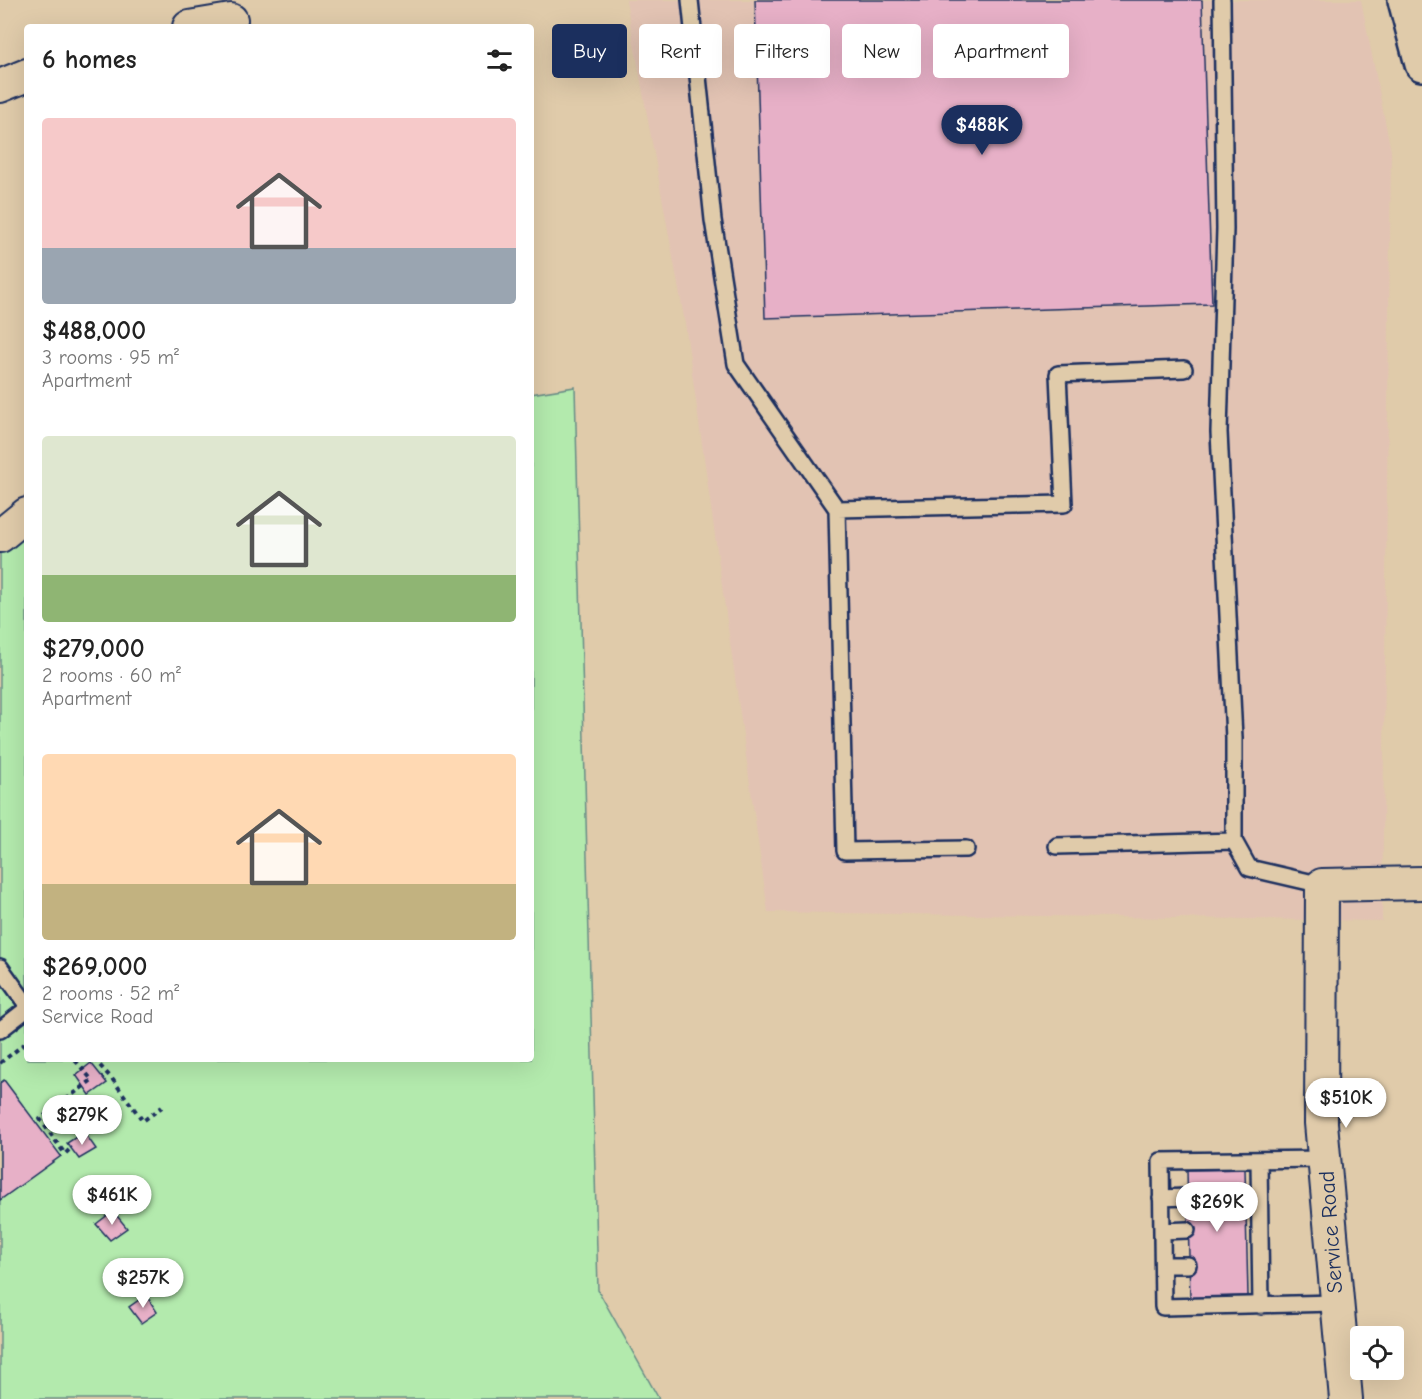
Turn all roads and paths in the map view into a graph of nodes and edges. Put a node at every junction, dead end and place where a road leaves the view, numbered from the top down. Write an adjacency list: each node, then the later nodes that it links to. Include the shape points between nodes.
1 (690, 0): 10 (lane, via 713,220 736,364)
2 (1221, 0): 13 (lane, via 1225,229 1219,432 1234,738)
3 (1405, 0): 6 (highway)
4 (228, 16): 5 (street)
5 (200, 24)
6 (1422, 64)
7 (24, 76): 8 (street)
8 (0, 86)
9 (1184, 369): 10 (lane, via 1058,374 1064,504)
10 (837, 509): 15 (lane, via 845,851)
11 (24, 516): 12 (street)
12 (0, 536)
13 (1234, 841): 14 (lane); 17 (lane, via 1249,868)
14 (1057, 846)
15 (966, 849)
16 (1422, 883): 17 (street)
17 (1322, 885): 28 (street, Service Road, via 1321,1122)
18 (0, 967): 19 (lane)
19 (24, 1003)
20 (24, 1010): 21 (lane)
21 (0, 1030)
22 (24, 1044): 25 (path)
23 (77, 1062): 27 (path, via 92,1080 40,1119 64,1154)
24 (97, 1062): 26 (path, via 143,1121)
25 (0, 1063)
26 (162, 1107)
27 (69, 1150)
28 (1325, 1159): 29 (lane); 36 (street, Service Road)
29 (1259, 1160): 31 (lane, via 1161,1161); 37 (lane, via 1252,1196 1252,1264)
30 (1186, 1197): 31 (lane)
31 (1161, 1198): 33 (lane)
32 (1187, 1230): 33 (lane)
33 (1162, 1231): 34 (lane)
34 (1163, 1265): 35 (lane); 37 (lane, via 1163,1307)
35 (1188, 1265)
36 (1336, 1303): 37 (lane); 38 (street, Service Road)
37 (1261, 1306)
38 (1344, 1387)

